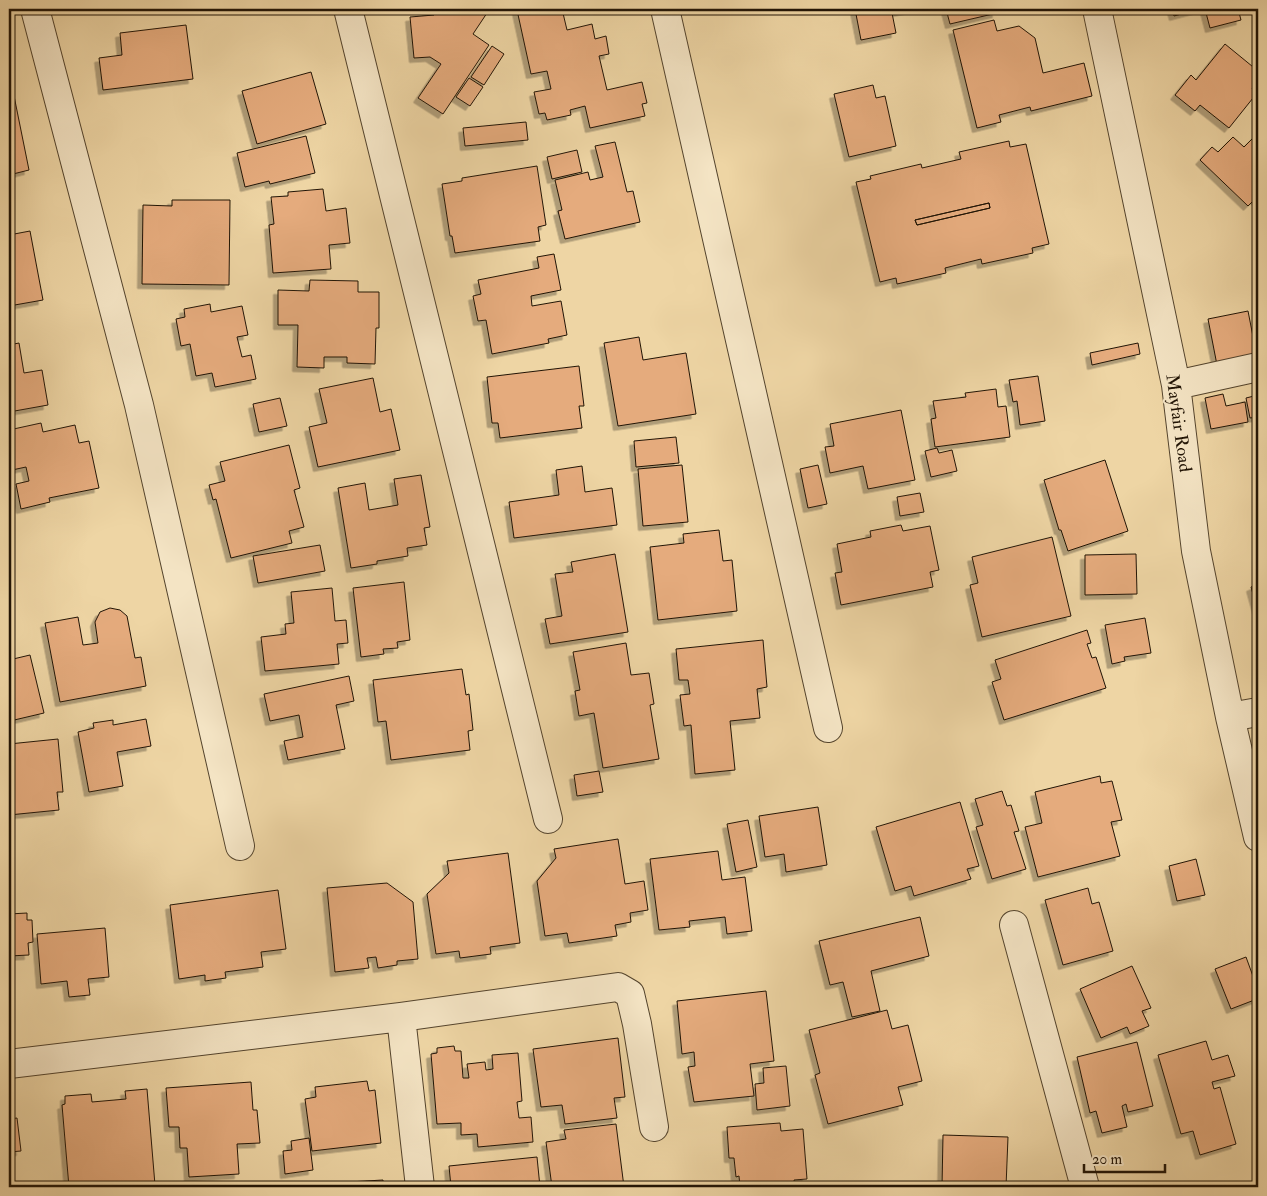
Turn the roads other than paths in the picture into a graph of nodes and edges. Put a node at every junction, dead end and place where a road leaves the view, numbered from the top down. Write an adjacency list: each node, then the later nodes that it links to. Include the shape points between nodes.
1 (35, 9): 12 (street, via 139,405)
2 (348, 9): 10 (street)
3 (665, 9): 9 (street)
4 (1097, 9): 6 (street, Mayfair Road)
5 (1258, 367): 6 (street)
6 (1176, 385): 8 (street, Mayfair Road, via 1196,551)
7 (1258, 712): 8 (street)
8 (1230, 717): 11 (street, Mayfair Road)
9 (828, 728)
10 (548, 819)
11 (1258, 837)
12 (240, 846)
13 (1014, 925): 18 (street)
14 (401, 1017): 15 (street); 16 (street, via 618,987 630,994 638,1024); 17 (street)
15 (9, 1064)
16 (654, 1127)
17 (420, 1187)
18 (1085, 1187)

